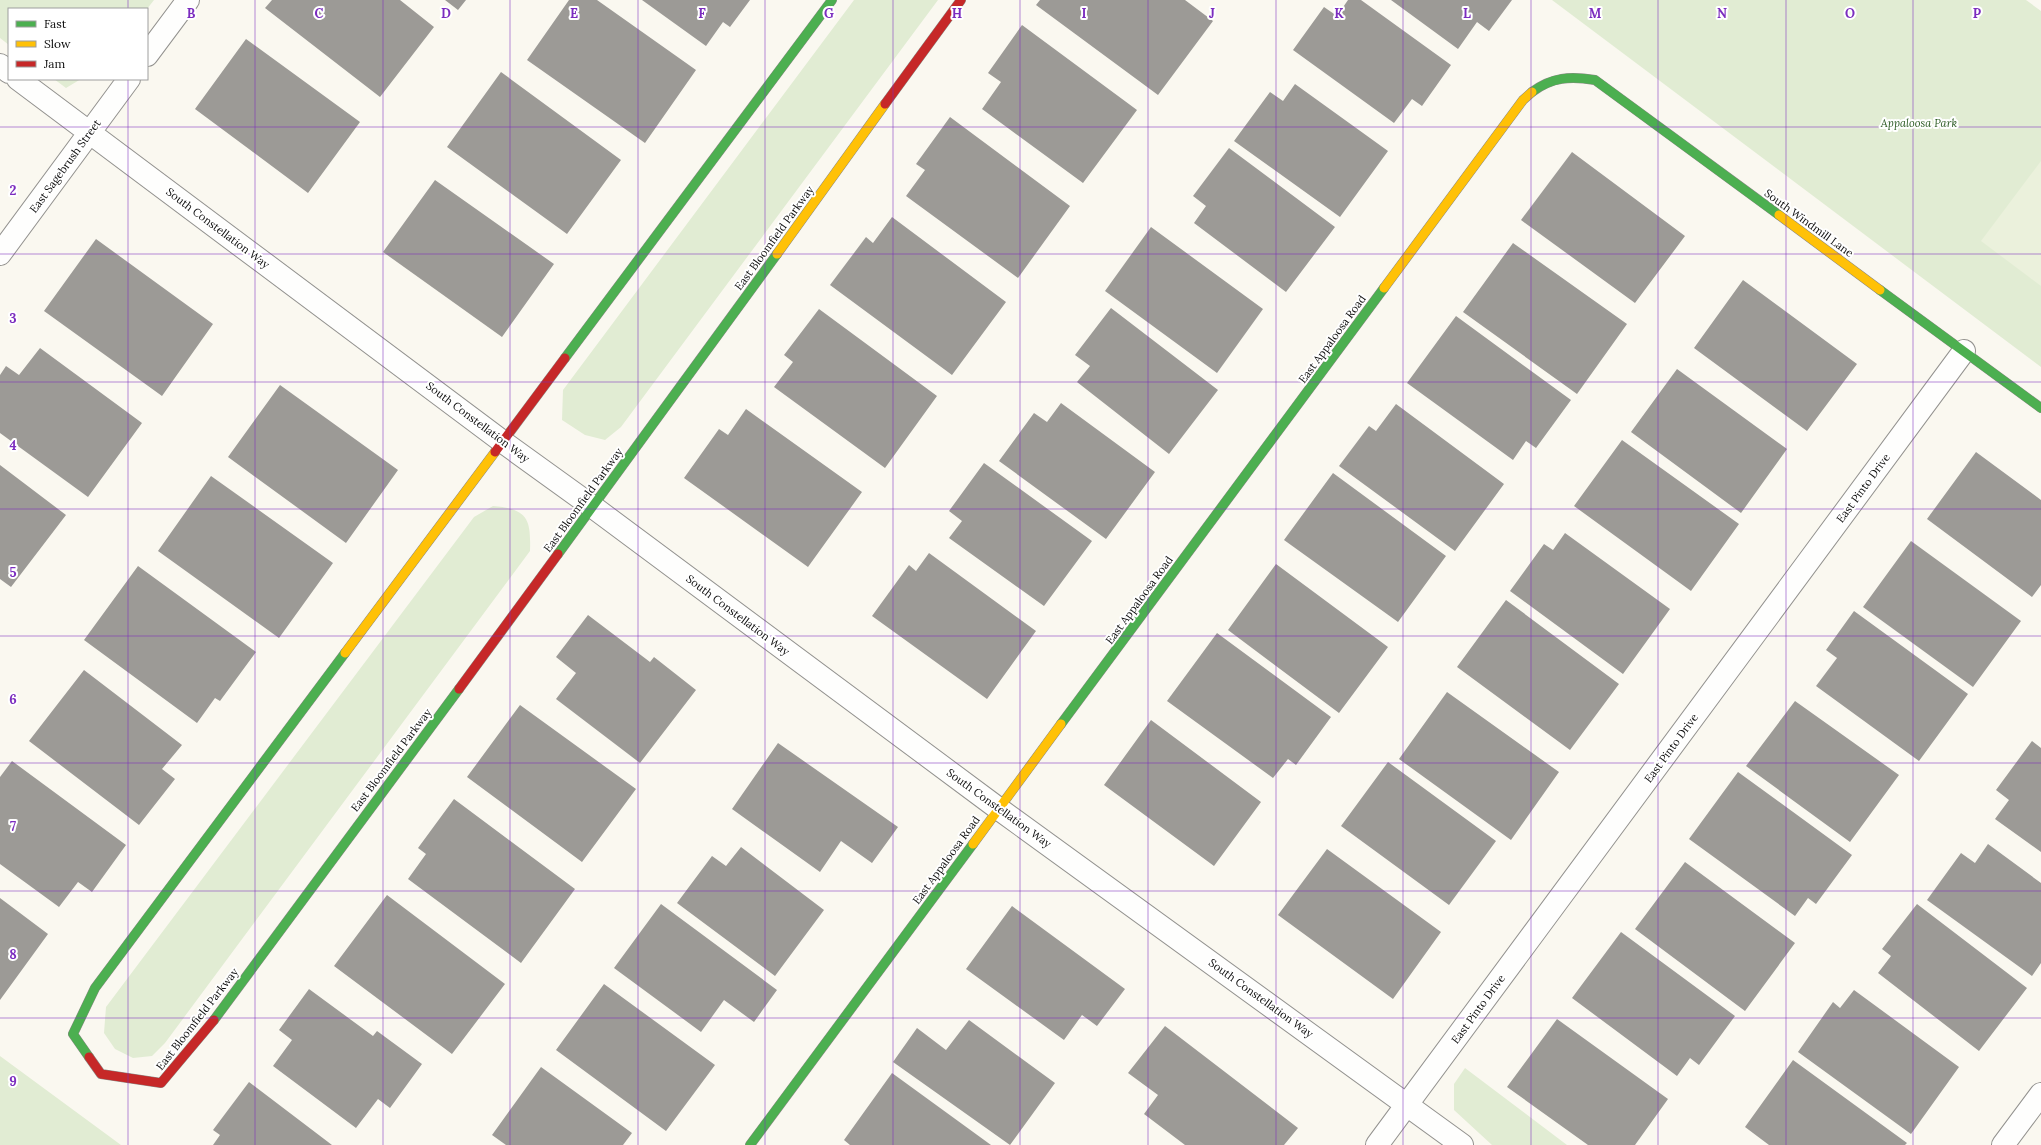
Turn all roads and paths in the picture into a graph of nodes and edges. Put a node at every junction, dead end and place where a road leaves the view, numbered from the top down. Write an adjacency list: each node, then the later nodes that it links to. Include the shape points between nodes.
1 (188, 0): 4 (street)
2 (832, 0): 14 (street, East Bloomfield Parkway)
3 (961, 0): 15 (street, East Bloomfield Parkway)
4 (148, 54)
5 (0, 65): 6 (street)
6 (8, 71)
7 (1555, 78): 12 (street, South Windmill Lane, via 1575,76 1595,80); 16 (street, East Appaloosa Road, via 1537,86 1523,100)
8 (19, 80): 10 (street, South Constellation Way)
9 (128, 80): 10 (street, East Sagebrush Street)
10 (90, 132): 11 (street, East Sagebrush Street); 14 (street, South Constellation Way)
11 (0, 254)
12 (1964, 351): 13 (street, South Windmill Lane); 18 (street, East Pinto Drive)
13 (2041, 408)
14 (503, 442): 15 (street, South Constellation Way); 15 (street, East Bloomfield Parkway, via 95,988 73,1034 101,1074 161,1083 201,1037)
15 (593, 507): 16 (street, South Constellation Way)
16 (999, 809): 18 (street, South Constellation Way); 19 (street, East Appaloosa Road)
17 (2041, 1094): 22 (street)
18 (1407, 1104): 20 (street, East Pinto Drive); 21 (street, South Constellation Way)
19 (750, 1145)
20 (1377, 1145)
21 (1462, 1145)
22 (2003, 1145)

